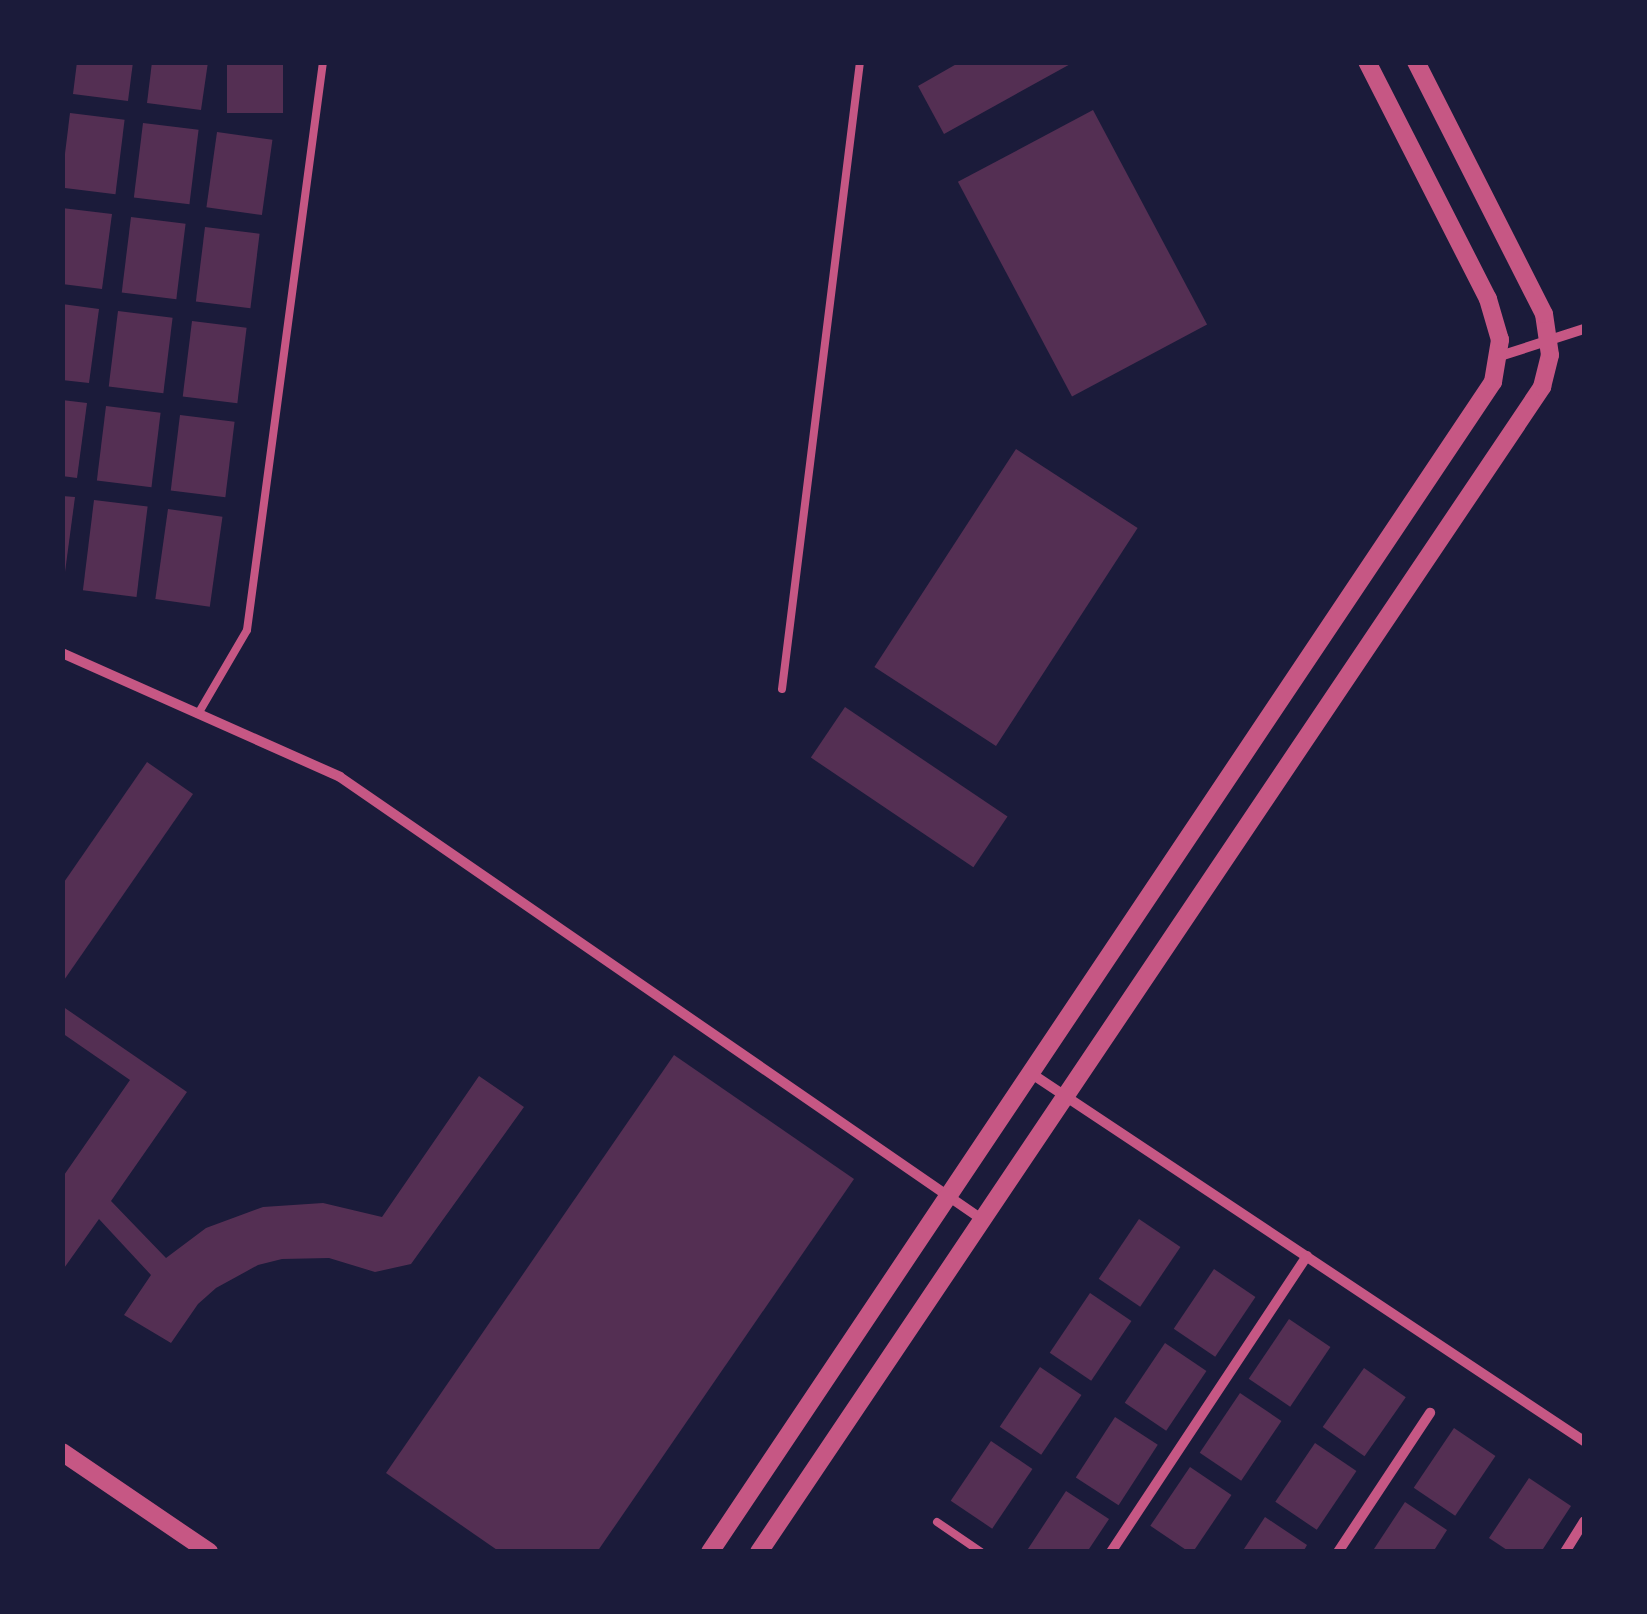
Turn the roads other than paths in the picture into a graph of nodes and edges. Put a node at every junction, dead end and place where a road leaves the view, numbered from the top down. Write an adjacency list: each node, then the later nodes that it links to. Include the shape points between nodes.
1 (323, 62): 10 (lane, via 247,630)
2 (1367, 62): 7 (street, via 1488,298)
3 (1416, 62): 6 (street, via 1539,303)
4 (862, 63): 9 (lane)
5 (1584, 329): 6 (street)
6 (1550, 341): 7 (street); 12 (street, via 1542,387 1525,418)
7 (1500, 356): 11 (street, via 1476,413)
8 (62, 654): 10 (street)
9 (782, 690)
10 (198, 714): 13 (street, via 340,777)
11 (1032, 1074): 12 (street); 13 (street)
12 (1066, 1097): 14 (street); 15 (street)
13 (948, 1197): 14 (street); 22 (street)
14 (983, 1220): 23 (street)
15 (1306, 1256): 17 (street); 25 (street)
16 (1430, 1413): 26 (street)
17 (1584, 1441)
18 (62, 1452): 21 (street)
19 (937, 1522): 24 (lane)
20 (1584, 1522): 27 (street)
21 (208, 1552)
22 (710, 1552)
23 (759, 1552)
24 (981, 1552)
25 (1110, 1552)
26 (1338, 1552)
27 (1565, 1552)

